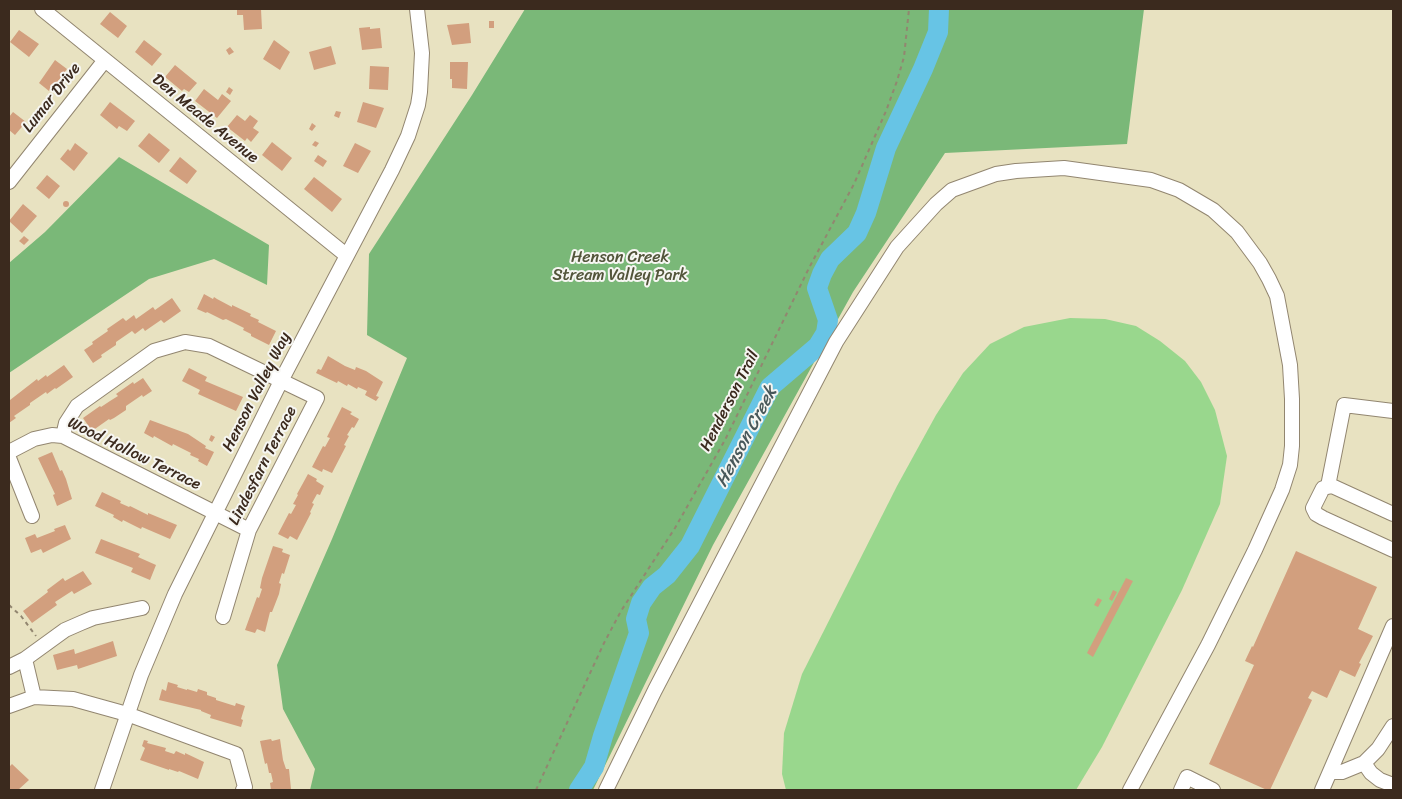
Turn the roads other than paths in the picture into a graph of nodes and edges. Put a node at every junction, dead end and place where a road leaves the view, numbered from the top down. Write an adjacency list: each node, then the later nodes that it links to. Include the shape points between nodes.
1 (42, 9): 3 (street, Den Meade Avenue)
2 (417, 9): 5 (street, Henson Valley Way, via 422,53 418,105 402,150)
3 (105, 60): 4 (street, Lumar Drive); 5 (street, Den Meade Avenue)
4 (9, 180)
5 (346, 255): 6 (street, Henson Valley Way)
6 (282, 381): 8 (street, via 210,346 185,342 173,345 154,351 77,406 66,423); 12 (street, Henson Valley Way); 15 (street, Lindesfarn Terrace, via 317,398)
7 (1393, 411): 11 (street, via 1344,405)
8 (63, 436): 9 (street, Wood Hollow Terrace, via 34,439); 12 (street, Wood Hollow Terrace)
9 (9, 452)
10 (9, 458): 14 (street)
11 (1328, 486): 13 (street); 16 (street, via 1319,492 1313,508 1316,514)
12 (216, 514): 15 (street, Wood Hollow Terrace); 24 (street, Henson Valley Way, via 175,594)
13 (1393, 514)
14 (32, 516)
15 (249, 530): 18 (street, Lindesfarn Terrace)
16 (1393, 550)
17 (142, 608): 20 (street, via 93,618 66,630)
18 (224, 617)
19 (1393, 626): 27 (street)
20 (25, 659): 21 (street); 22 (street)
21 (9, 667)
22 (34, 697): 23 (street); 24 (street, via 73,699)
23 (9, 706)
24 (127, 714): 29 (street, Henson Valley Way); 30 (street, via 236,754)
25 (1393, 726): 26 (street)
26 (1364, 764): 27 (street, via 1342,772); 28 (street, via 1380,780)
27 (1330, 772): 35 (street)
28 (1393, 785)
29 (102, 790)
30 (243, 790)
31 (606, 790): 32 (street, via 836,342 897,247 952,190 996,174 1064,168 1151,180 1185,193 1220,216 1237,232 1269,279 1276,296 1290,365 1292,446 1282,490 1208,645)
32 (1130, 790)
33 (1181, 790): 34 (street, via 1188,777)
34 (1212, 790)
35 (1322, 790)

